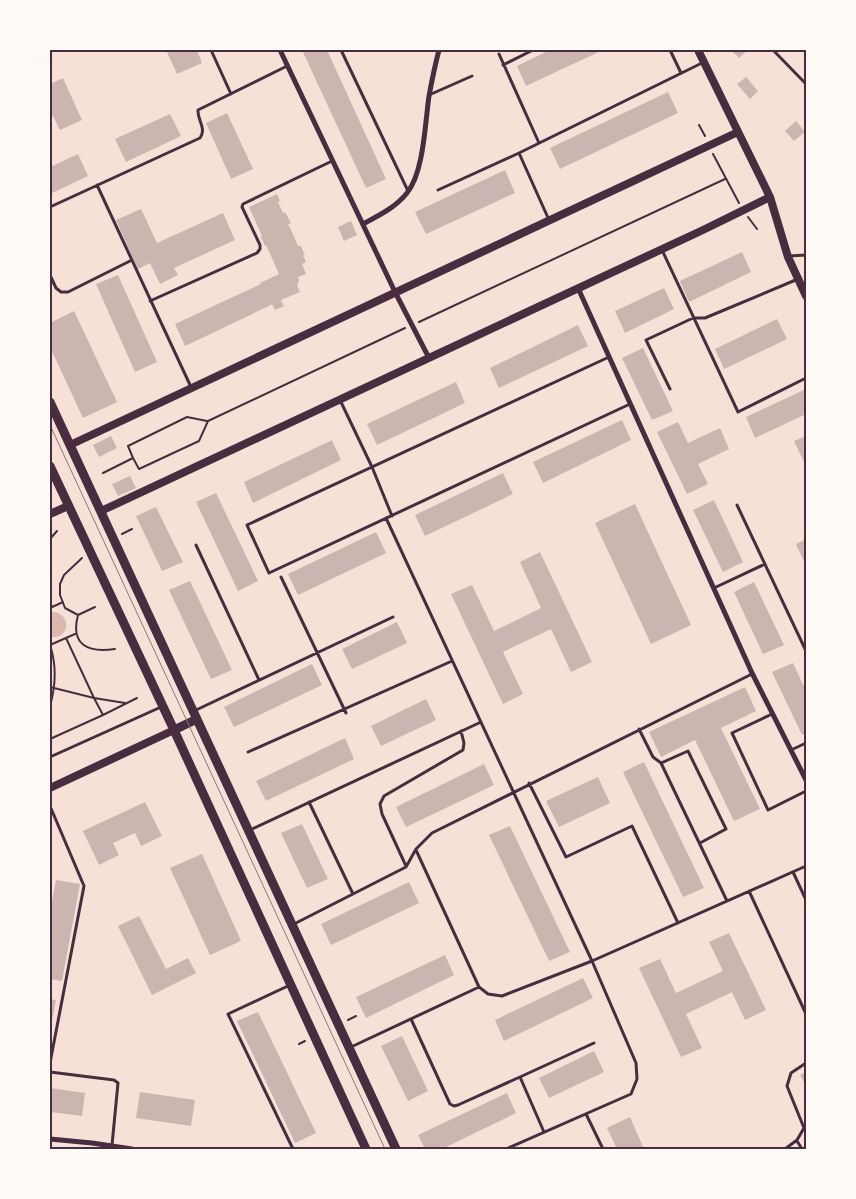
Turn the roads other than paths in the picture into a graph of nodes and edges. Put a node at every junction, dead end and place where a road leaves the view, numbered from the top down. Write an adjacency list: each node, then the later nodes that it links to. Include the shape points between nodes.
1 (211, 50): 16 (lane)
2 (280, 50): 12 (street)
3 (341, 50): 24 (lane)
4 (439, 50): 17 (street)
5 (533, 50): 11 (lane)
6 (670, 50): 13 (lane)
7 (698, 50): 10 (street)
8 (773, 50): 15 (lane)
9 (499, 54): 11 (lane)
10 (704, 62): 13 (lane); 18 (street)
11 (503, 64): 19 (lane)
12 (288, 66): 16 (lane); 21 (street)
13 (681, 73): 19 (lane)
14 (472, 76): 17 (lane)
15 (806, 84)
16 (231, 94): 22 (lane, via 198,110 203,128 200,138)
17 (429, 95): 24 (street, via 420,158)
18 (738, 132): 25 (street); 27 (street)
19 (539, 143): 20 (lane)
20 (519, 153): 23 (lane); 27 (lane)
21 (333, 160): 28 (street); 38 (lane, via 243,204 260,245 257,253)
22 (97, 185): 26 (lane); 32 (lane)
23 (438, 190)
24 (408, 192): 28 (street, via 387,211)
25 (770, 197): 29 (street); 31 (street)
26 (50, 207)
27 (549, 220): 36 (street)
28 (363, 224): 36 (street)
29 (662, 249): 35 (street); 39 (lane)
30 (806, 255): 31 (lane)
31 (788, 256): 34 (street)
32 (132, 260): 33 (lane, via 68,292 56,288); 38 (lane)
33 (50, 275)
34 (798, 279): 37 (street); 39 (lane, via 705,318)
35 (578, 288): 40 (street); 41 (street)
36 (395, 292): 41 (street); 43 (street)
37 (806, 296)
38 (150, 301): 43 (lane)
39 (693, 318): 42 (lane, via 738,412); 44 (lane, via 646,340)
40 (609, 357): 47 (street); 50 (lane)
41 (428, 358): 45 (street)
42 (806, 378)
43 (191, 388): 48 (street)
44 (670, 389)
45 (340, 399): 50 (lane); 53 (street)
46 (50, 402): 48 (main road)
47 (631, 404): 55 (lane); 60 (street)
48 (70, 445): 53 (main road)
49 (50, 467): 52 (main road)
50 (372, 467): 55 (lane); 56 (lane, via 247,525 269,573)
51 (737, 505): 58 (lane)
52 (68, 506): 54 (street); 67 (main road)
53 (100, 511): 71 (main road)
54 (50, 514)
55 (392, 516): 56 (lane)
56 (386, 518): 64 (lane)
57 (196, 545): 66 (lane)
58 (765, 564): 60 (lane); 62 (lane)
59 (281, 577): 63 (lane)
60 (714, 588): 65 (street)
61 (392, 617): 63 (lane)
62 (806, 651)
63 (317, 653): 66 (lane); 68 (lane)
64 (452, 661): 68 (lane); 72 (lane)
65 (752, 673): 70 (street); 74 (lane)
66 (258, 680): 71 (lane)
67 (163, 706): 73 (main road); 79 (lane)
68 (343, 709): 69 (lane); 78 (lane)
69 (346, 713)
70 (772, 713): 77 (street); 84 (lane, via 732,733 768,810)
71 (195, 715): 73 (main road); 88 (main road)
72 (481, 722): 75 (lane); 85 (lane)
73 (174, 730): 83 (street); 101 (main road)
74 (639, 730): 80 (lane, via 653,756); 82 (lane)
75 (461, 732): 86 (lane); 92 (lane, via 463,750 384,796 380,804)
76 (806, 742): 77 (lane)
77 (791, 750): 81 (street)
78 (248, 752)
79 (50, 757)
80 (661, 763): 89 (lane); 89 (lane, via 688,751 726,829)
81 (806, 780)
82 (530, 784): 85 (lane); 98 (lane, via 566,857 632,826)
83 (50, 788)
84 (806, 791)
85 (513, 792): 90 (lane, via 432,833); 100 (lane)
86 (309, 802): 88 (lane); 95 (lane)
87 (50, 806): 107 (lane, via 84,886)
88 (248, 831): 99 (main road)
89 (700, 843): 97 (lane)
90 (416, 849): 92 (lane); 102 (lane)
91 (806, 866): 93 (lane)
92 (406, 867): 95 (lane)
93 (793, 872): 94 (lane); 96 (lane)
94 (749, 891): 97 (lane); 103 (lane)
95 (353, 894): 99 (lane)
96 (806, 900)
97 (727, 901): 98 (lane)
98 (678, 923): 100 (lane)
99 (291, 925): 106 (main road)
100 (592, 961): 102 (lane, via 502,996 488,994); 111 (lane, via 636,1064 637,1079 631,1094)
101 (291, 984): 118 (lane, via 228,1014); 119 (main road)
102 (479, 987): 104 (lane)
103 (806, 1014)
104 (411, 1019): 106 (lane); 110 (lane, via 450,1104 458,1105)
105 (594, 1043): 110 (lane)
106 (350, 1048): 120 (main road)
107 (50, 1063)
108 (806, 1063): 114 (lane, via 791,1073 786,1086 804,1128)
109 (50, 1072): 116 (lane, via 118,1083)
110 (520, 1077): 112 (lane)
111 (586, 1114): 112 (lane); 122 (lane)
112 (544, 1132): 121 (lane)
113 (50, 1139): 115 (street)
114 (797, 1140): 123 (lane); 124 (lane)
115 (92, 1146): 116 (street)
116 (112, 1146): 117 (street)
117 (132, 1149)
118 (293, 1149)
119 (366, 1149)
120 (396, 1149)
121 (506, 1149)
122 (603, 1149)
123 (785, 1149)
124 (802, 1149)

